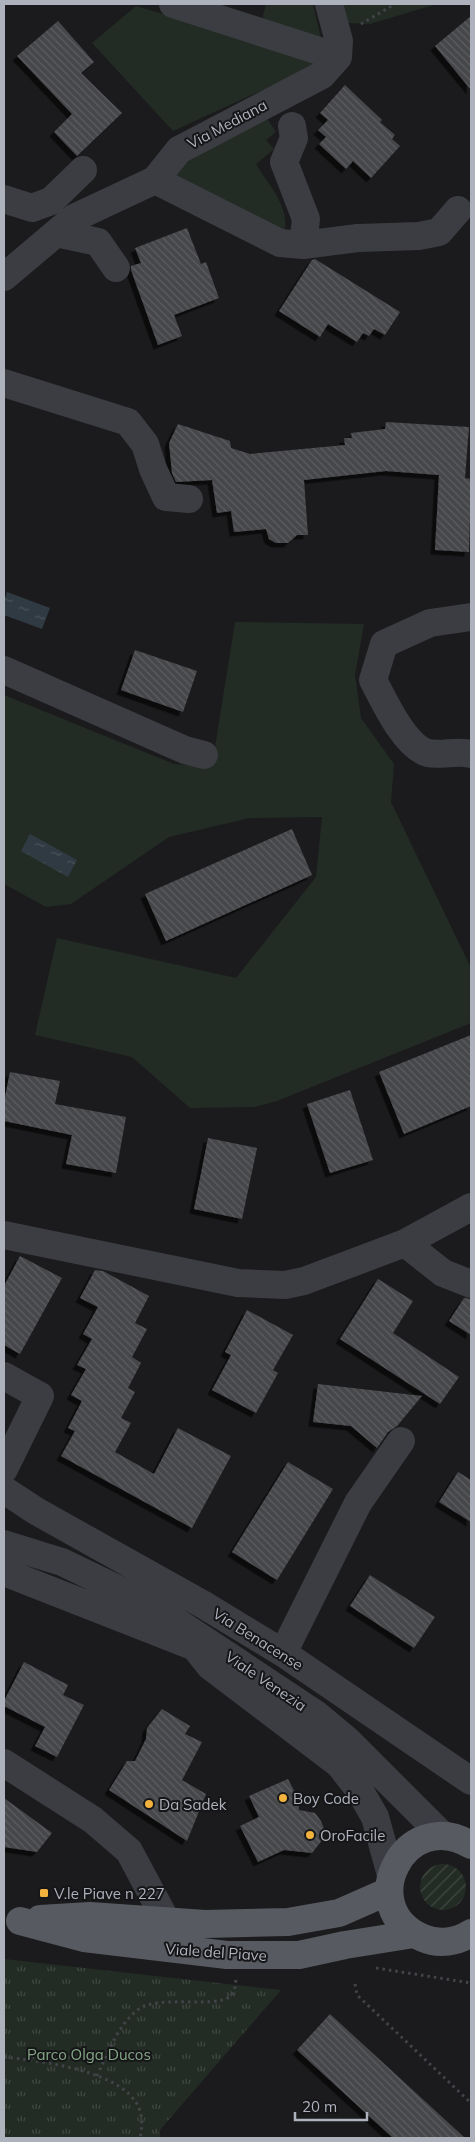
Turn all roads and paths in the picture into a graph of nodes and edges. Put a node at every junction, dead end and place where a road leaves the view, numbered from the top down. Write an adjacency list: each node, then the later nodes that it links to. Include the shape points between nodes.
1 (173, 4): 4 (street)
2 (329, 4): 4 (street)
3 (395, 4): 4 (path)
4 (338, 49): 7 (street, Via Mediana, via 322,75 178,150)
5 (292, 126): 11 (street, via 294,138 284,162 305,214)
6 (83, 170): 8 (street, via 51,201 32,208)
7 (155, 180): 10 (street, Via Mediana, via 74,218); 11 (street, via 280,243)
8 (4, 198)
9 (458, 210): 11 (street, via 440,232)
10 (56, 233): 12 (street, via 98,242); 13 (street, Via Mediana)
11 (303, 245)
12 (116, 268)
13 (4, 277)
14 (4, 383): 15 (street, via 128,422 145,444 166,497)
15 (189, 499)
16 (471, 617): 18 (street, via 430,623 384,644 373,680 396,722 417,749 430,754)
17 (4, 670): 19 (street)
18 (471, 754)
19 (204, 756)
20 (471, 1207): 22 (street)
21 (4, 1234): 22 (street, via 238,1283 285,1285)
22 (405, 1243): 23 (street, via 443,1274)
23 (471, 1284)
24 (4, 1376): 26 (street, via 40,1396)
25 (401, 1441): 33 (street, via 358,1503)
26 (4, 1469)
27 (4, 1490): 28 (street, Via Benacense)
28 (36, 1511): 29 (street); 30 (street, Via Benacense, via 59,1548); 33 (street, Via Benacense)
29 (11, 1546): 30 (street, Viale Venezia)
30 (62, 1562): 32 (street, Viale Venezia, via 94,1589); 36 (street, Viale Venezia, via 151,1605 317,1715)
31 (4, 1572): 32 (street, Viale Venezia)
32 (195, 1647): 37 (street, Viale Venezia, via 210,1666 339,1764 375,1817)
33 (283, 1653): 35 (street, Via Benacense)
34 (4, 1762): 39 (street, via 93,1820 129,1851)
35 (471, 1781)
36 (461, 1837): 37 (main road, via 425,1839 410,1847 398,1859)
37 (390, 1883): 39 (main road, Viale del Piave, via 339,1913 288,1922 205,1924); 40 (main road, via 393,1908 401,1922)
38 (12, 1920): 39 (main road, Viale del Piave, via 90,1916); 42 (main road, Viale del Piave, via 84,1938)
39 (165, 1921): 42 (street)
40 (414, 1934): 41 (main road, via 446,1942); 42 (main road, Viale del Piave, via 298,1955)
41 (468, 1937)
42 (184, 1951)
43 (369, 1967): 45 (path)
44 (237, 1972): 48 (path, via 234,1991 225,1999 155,2003 140,2008 113,2042)
45 (471, 1983)
46 (355, 1984): 49 (path, via 357,1995)
47 (4, 2057): 48 (path, via 66,2066)
48 (97, 2076): 50 (path, via 126,2090 133,2098 141,2117)
49 (471, 2103)
50 (140, 2138)

